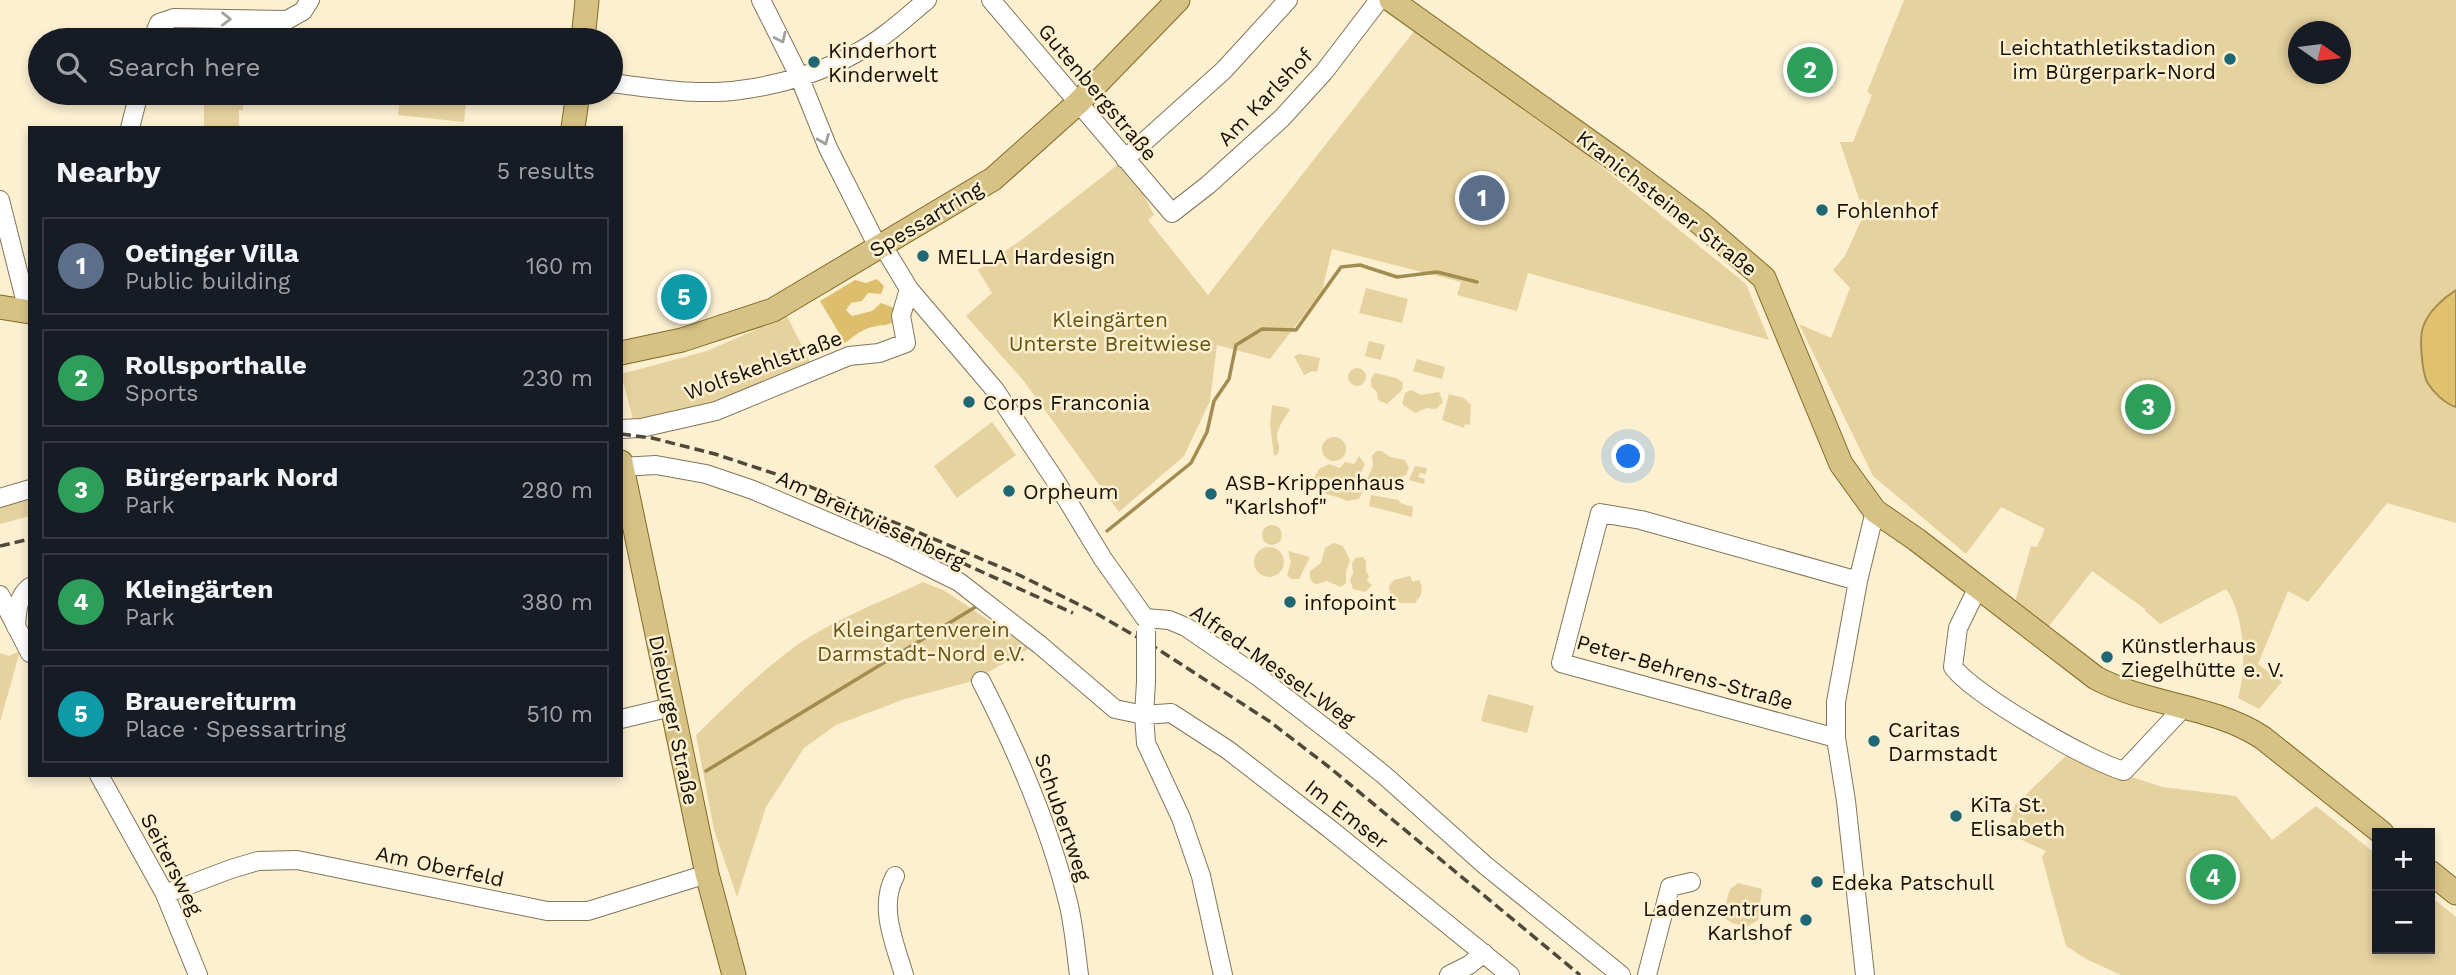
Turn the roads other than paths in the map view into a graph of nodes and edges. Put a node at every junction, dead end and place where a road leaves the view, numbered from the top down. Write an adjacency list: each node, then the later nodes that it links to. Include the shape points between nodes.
1 (310, 0): 10 (street, one-way to 1, via 174,18 287,20 303,11)
2 (587, 0): 11 (main road)
3 (761, 0): 12 (street, one-way to 12)
4 (927, 0): 12 (street, via 860,52)
5 (991, 0): 14 (street, Gutenbergstraße)
6 (1178, 0): 14 (main road, Spessartring)
7 (1288, 0): 19 (street, via 1224,70)
8 (1379, 0): 21 (street, Am Karlshof, via 1282,118)
9 (1391, 0): 33 (main road, Kranichsteiner Straße, via 1646,182 1764,278 1841,464)
10 (157, 28)
11 (584, 28)
12 (799, 76): 13 (street, via 710,92); 22 (street, one-way to 22, via 828,148)
13 (623, 84)
14 (1078, 103): 19 (street, Gutenbergstraße); 22 (main road, Spessartring, via 993,179)
15 (136, 105): 17 (street)
16 (576, 105): 18 (main road)
17 (131, 126)
18 (573, 126)
19 (1125, 159): 21 (street, Gutenbergstraße)
20 (0, 200): 25 (street)
21 (1172, 213)
22 (881, 247): 23 (street); 27 (main road, Spessartring, via 774,310 682,340)
23 (909, 289): 28 (street, Wolfskehlstraße, via 901,316 906,343 879,353 849,356 716,411); 39 (street, via 995,390)
24 (0, 307): 26 (main road)
25 (28, 308)
26 (28, 312)
27 (623, 353)
28 (623, 429)
29 (623, 465): 45 (street, Am Breitwiesenberg, via 706,474 892,549 958,582 1115,709)
30 (623, 470): 43 (main road, Dieburger Straße)
31 (28, 490): 32 (street)
32 (0, 498)
33 (1875, 511): 34 (street); 36 (main road, Kranichsteiner Straße)
34 (1858, 581): 47 (street, via 1839,677); 47 (street, Peter-Behrens-Straße, via 1641,520 1600,513 1561,663)
35 (28, 586): 38 (street)
36 (1978, 587): 44 (main road, Kranichsteiner Straße, via 2096,677 2122,690); 44 (street, via 1958,628 1953,667 1981,692 2078,751 2124,771)
37 (28, 588): 40 (street, via 18,606)
38 (0, 593): 40 (street)
39 (1145, 624): 45 (street, bridge); 64 (street, Alfred-Messel-Weg, via 1169,620 1186,627 1295,704)
40 (16, 627): 41 (street)
41 (28, 649)
42 (981, 681): 60 (street, Schubertweg, via 1045,822 1069,907)
43 (671, 707): 46 (street); 50 (main road, Dieburger Straße)
44 (2184, 707): 49 (main road, Kranichsteiner Straße, via 2229,719 2263,738)
45 (1144, 715): 56 (street, Im Emser, via 1171,713 1228,750); 61 (street, via 1146,743 1181,818 1201,876)
46 (623, 719)
47 (1836, 737): 66 (street)
48 (100, 777): 55 (street, Seitersweg)
49 (2376, 828)
50 (707, 874): 55 (street, Am Oberfeld, via 588,911 547,912 297,860 258,861); 58 (main road, Dieburger Straße)
51 (895, 876): 59 (street, via 887,890 887,911)
52 (2435, 876): 54 (main road)
53 (1691, 882): 65 (street, via 1670,887)
54 (2456, 893)
55 (165, 894): 57 (street, Seitersweg)
56 (1484, 953): 62 (street); 63 (street, Im Emser)
57 (198, 975)
58 (734, 975)
59 (904, 975)
60 (1079, 975)
61 (1223, 975)
62 (1449, 975)
63 (1510, 975)
64 (1621, 975)
65 (1647, 975)
66 (1865, 975)

